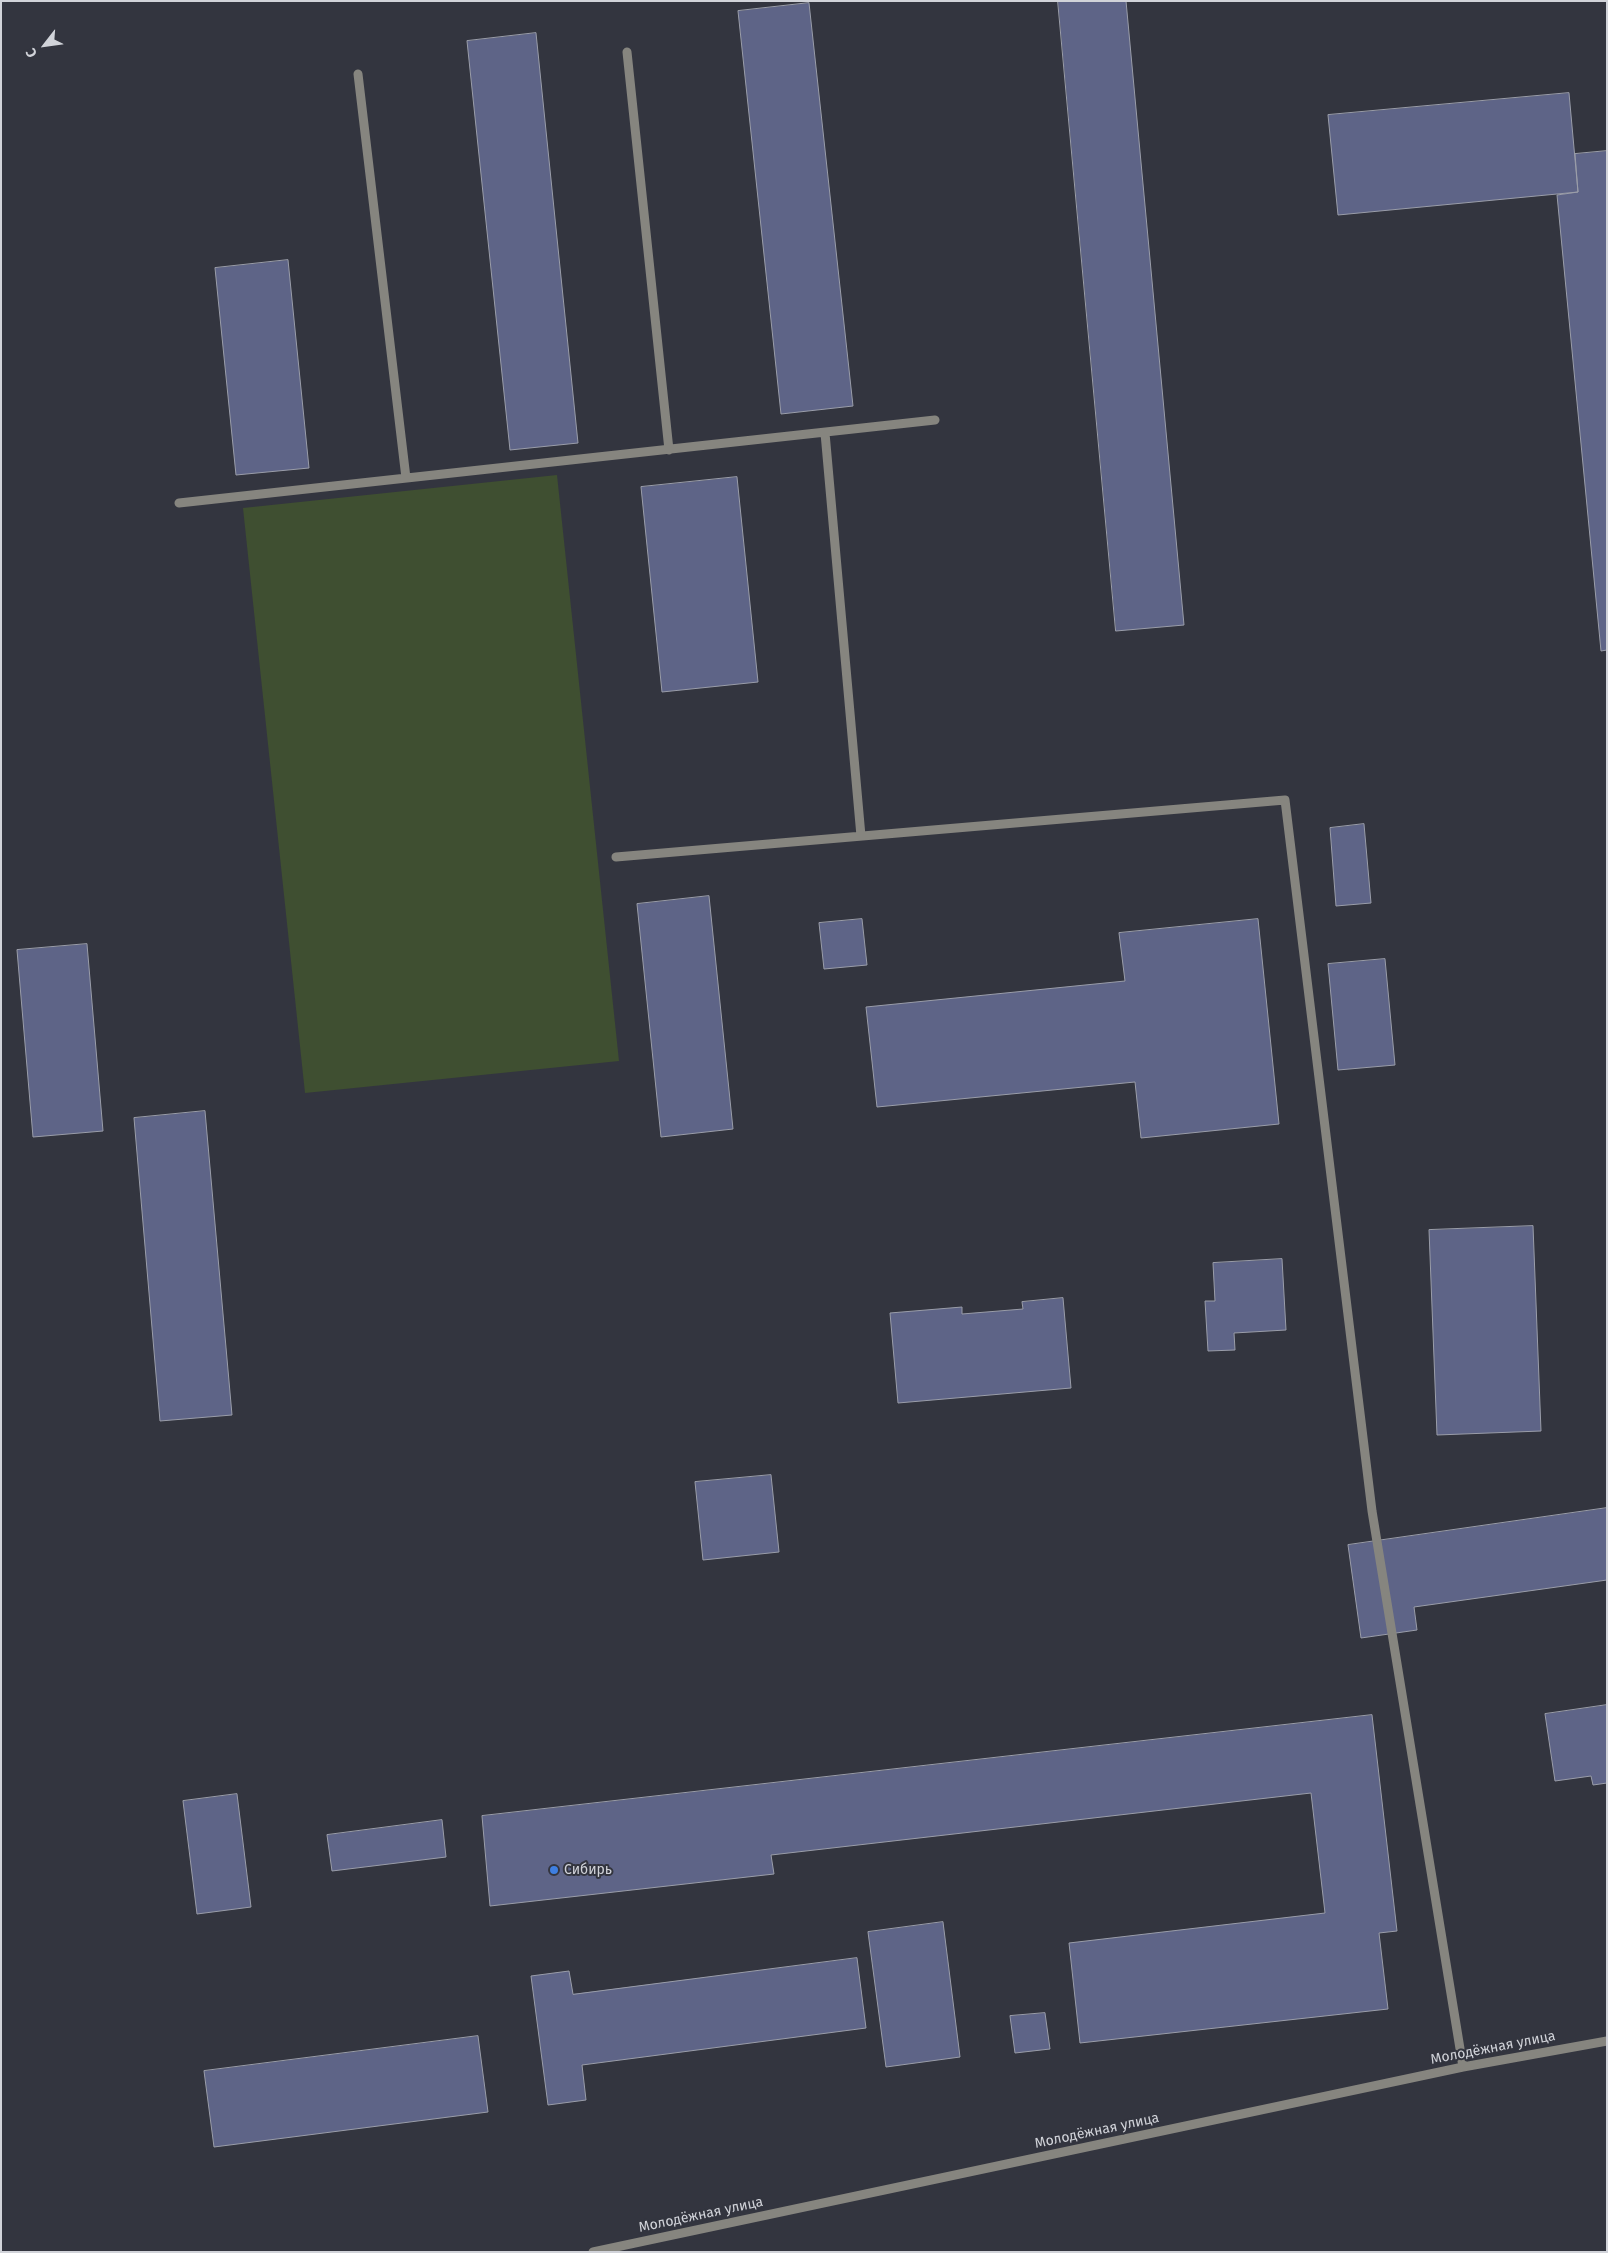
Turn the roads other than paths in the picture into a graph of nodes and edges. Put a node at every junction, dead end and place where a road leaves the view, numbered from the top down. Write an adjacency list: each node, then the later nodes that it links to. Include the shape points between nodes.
1 (627, 52): 5 (street)
2 (358, 74): 6 (street)
3 (936, 420): 4 (street)
4 (825, 433): 5 (street); 8 (street)
5 (668, 450): 6 (street)
6 (406, 478): 7 (street)
7 (178, 503)
8 (861, 836): 9 (street); 11 (street, via 1285,800 1372,1510)
9 (616, 857)
10 (1607, 2040): 11 (street, Молодёжная улица)
11 (1463, 2068): 12 (street, Молодёжная улица)
12 (593, 2252)

